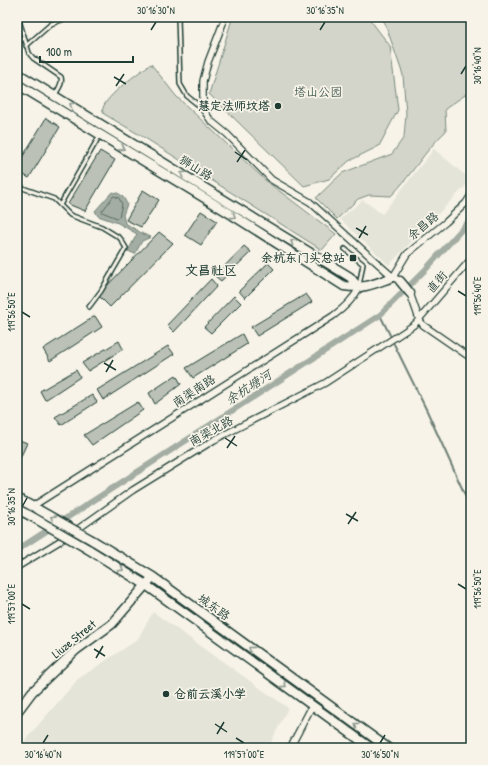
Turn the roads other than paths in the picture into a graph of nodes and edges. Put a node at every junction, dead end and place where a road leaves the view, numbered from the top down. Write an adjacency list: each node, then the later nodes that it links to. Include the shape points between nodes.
1 (18, 17): 5 (lane)
2 (69, 17): 7 (lane, via 51,24)
3 (178, 17): 11 (lane, via 180,84 187,96)
4 (223, 23): 11 (street, via 203,81)
5 (24, 36): 6 (lane); 7 (lane)
6 (17, 46)
7 (26, 46): 10 (lane, via 33,58 61,77)
8 (17, 73): 10 (street, 狮山路)
9 (17, 84): 12 (street, 狮山路)
10 (55, 95): 19 (street, 狮山路, one-way to 10, via 350,277)
11 (203, 109): 18 (street, via 211,121 272,180 310,202)
12 (100, 134): 15 (lane); 19 (street, 狮山路, one-way to 19, via 344,286)
13 (17, 186): 15 (lane, via 54,199)
14 (471, 195): 18 (street, 余昌路, via 446,222 407,254)
15 (60, 205): 21 (lane, via 70,215 102,227 120,238 126,248)
16 (345, 248): 19 (lane, via 363,264)
17 (471, 259): 22 (street, 直街)
18 (396, 279): 19 (street, 狮山路); 20 (street)
19 (359, 288): 25 (street, 南渠南路, via 348,305 337,313)
20 (410, 293): 22 (street)
21 (89, 307)
22 (419, 319): 23 (street, via 423,325); 27 (street, 南渠北路, via 405,332 325,383 214,440)
23 (471, 358)
24 (17, 498): 25 (street, 城东路)
25 (36, 508): 28 (street, 城东路, one-way to 25, bridge)
26 (21, 513): 29 (street, 城东路, one-way to 29, bridge, via 88,549)
27 (17, 567)
28 (153, 577): 29 (street, Liuze Street); 34 (street, 城东路, one-way to 28)
29 (146, 585): 30 (street, 城东路, one-way to 30); 31 (street, Liuze Street, via 112,624 76,650 32,692)
30 (312, 706): 32 (street); 33 (street, 城东路)
31 (17, 712)
32 (290, 748)
33 (371, 748)
34 (388, 748)

